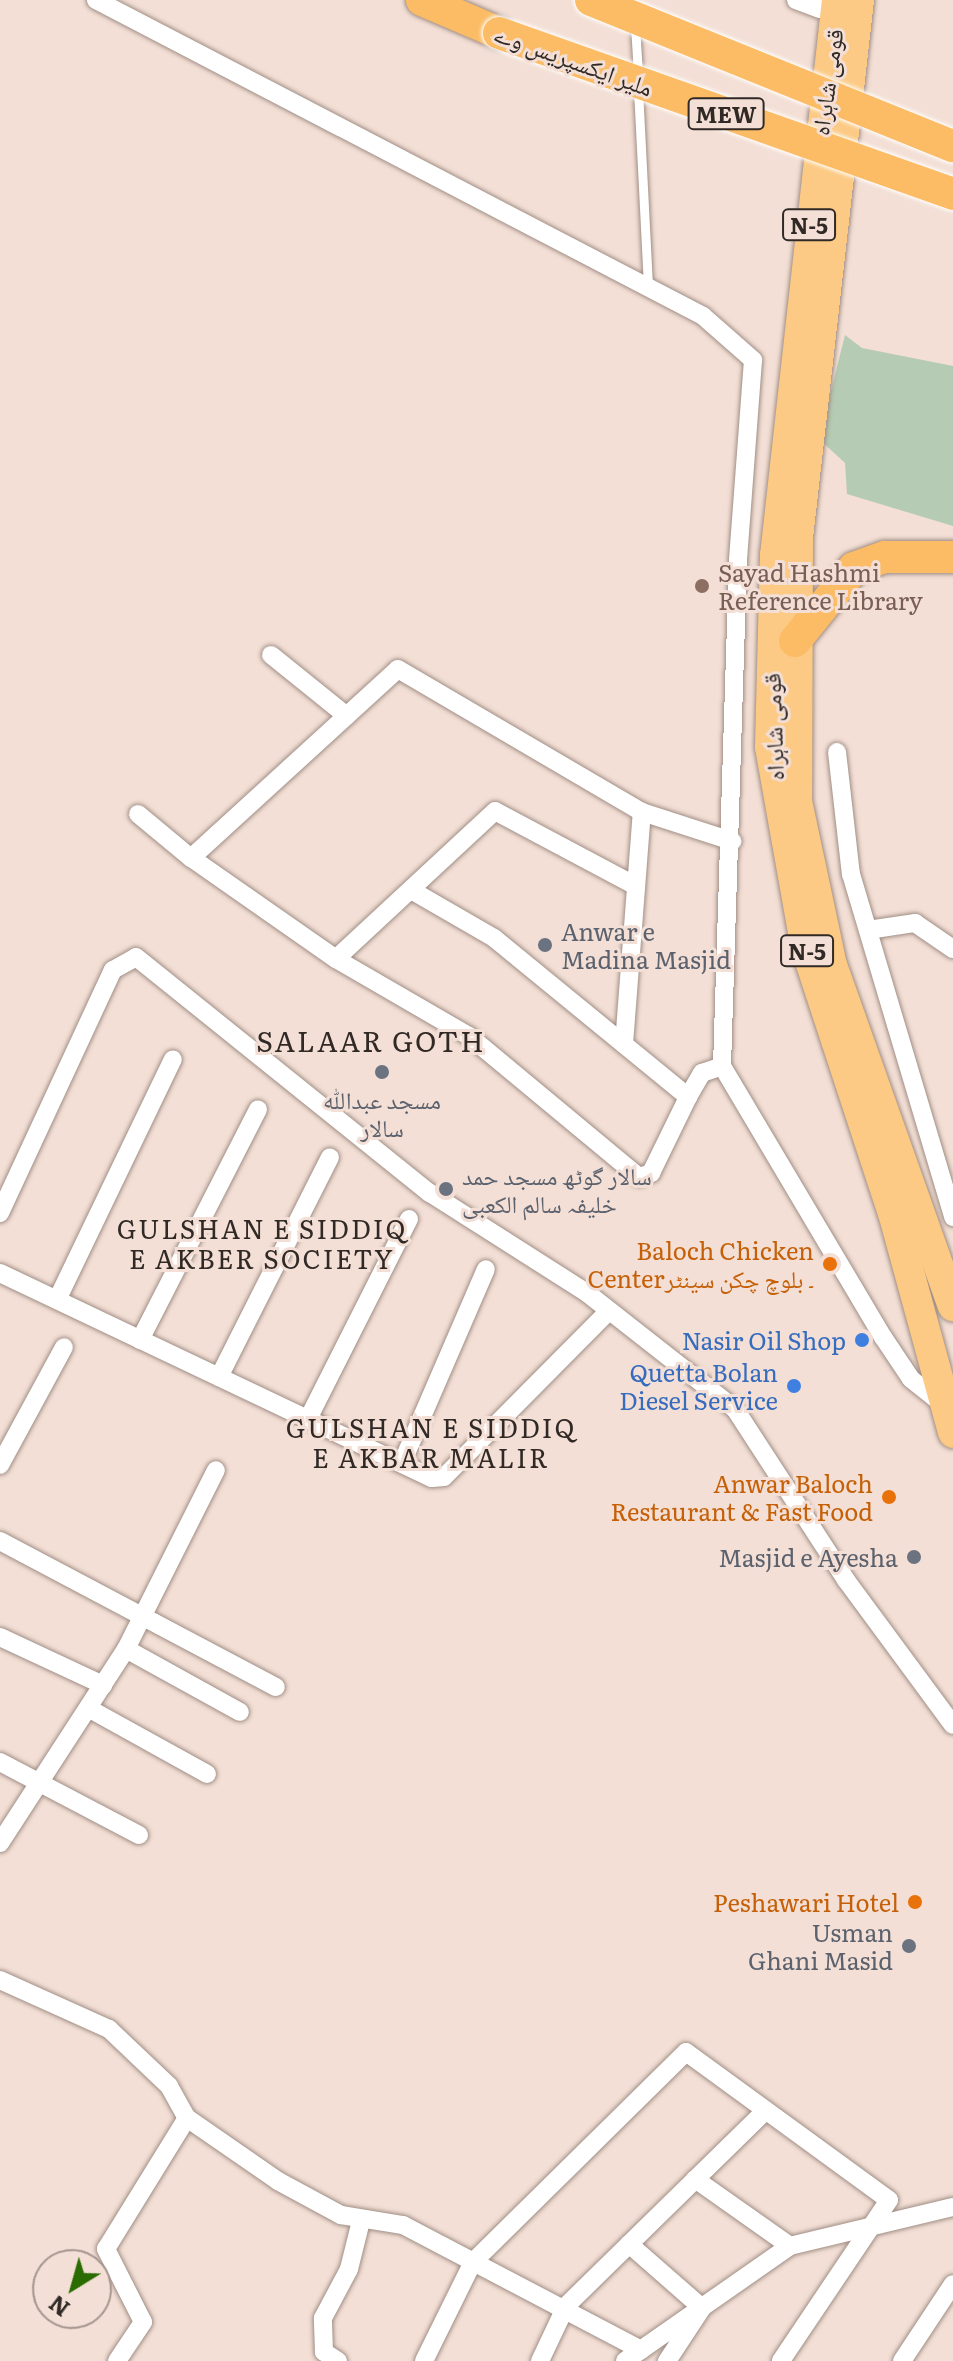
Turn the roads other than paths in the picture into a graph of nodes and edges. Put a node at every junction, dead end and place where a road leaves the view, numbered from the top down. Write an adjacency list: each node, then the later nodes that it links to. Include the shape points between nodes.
1 (96, 0): 10 (street, via 391,148)
2 (422, 0): 9 (highway, ملیر ایکسپریس وے / MEW, bridge)
3 (591, 0): 8 (highway, MEW, bridge)
4 (634, 0): 10 (lane)
5 (796, 0): 7 (street)
6 (859, 0): 11 (highway, قومی شاہراہ / N-5, bridge)
7 (828, 4): 11 (highway, قومی شاہراہ / N-5, bridge)
8 (953, 146)
9 (953, 194)
10 (648, 290): 19 (street, via 703,316 753,360 738,560)
11 (796, 449): 13 (highway, قومی شاہراہ / N-5); 45 (highway, قومی شاہراہ / N-5, via 770,649 777,816 806,949)
12 (953, 557): 13 (highway, via 885,557 854,568)
13 (795, 641): 39 (highway, قومی شاہراہ / N-5, via 797,801 832,965)
14 (271, 655): 15 (street)
15 (347, 716): 17 (street, via 398,669); 20 (street)
16 (837, 752): 23 (street, via 851,874)
17 (642, 812): 19 (street); 21 (street)
18 (138, 814): 20 (street)
19 (732, 841): 28 (street)
20 (191, 858): 25 (street)
21 (634, 885): 22 (street, via 495,811); 26 (street)
22 (411, 890): 25 (street); 26 (street, via 494,938)
23 (868, 930): 24 (street, via 915,923); 31 (street)
24 (953, 949)
25 (336, 959): 29 (street, via 469,1036 639,1177 651,1173)
26 (624, 1044): 29 (street)
27 (173, 1059): 38 (street)
28 (722, 1066): 29 (street, via 702,1073); 45 (street, via 904,1369)
29 (688, 1097)
30 (258, 1109): 41 (street)
31 (944, 1155): 34 (street)
32 (330, 1157): 43 (street)
33 (0, 1213): 40 (street, via 113,970 136,957 430,1193)
34 (953, 1217)
35 (409, 1219): 44 (street)
36 (486, 1269): 46 (street)
37 (0, 1273): 38 (street)
38 (57, 1300): 41 (street)
39 (953, 1306)
40 (609, 1311): 46 (street, via 444,1477); 57 (street, via 735,1409 846,1580)
41 (140, 1340): 43 (street)
42 (64, 1347): 47 (street)
43 (219, 1377): 44 (street)
44 (308, 1419): 46 (street)
45 (950, 1420)
46 (402, 1463)
47 (0, 1465)
48 (216, 1470): 50 (street)
49 (0, 1541): 50 (street)
50 (140, 1620): 52 (street); 54 (street)
51 (0, 1637): 53 (street)
52 (126, 1649): 53 (street); 56 (street)
53 (103, 1685): 55 (street)
54 (276, 1687)
55 (88, 1708): 59 (street); 60 (street)
56 (240, 1712)
57 (953, 1725)
58 (0, 1762): 60 (street)
59 (207, 1774)
60 (37, 1787): 61 (street); 62 (street)
61 (139, 1835)
62 (0, 1843)
63 (0, 1980): 65 (street, via 109,2029 169,2086)
64 (765, 2111): 66 (street); 69 (street, via 889,2200); 72 (street, via 686,2052)
65 (187, 2118): 68 (street, via 278,2181); 77 (street, via 106,2249 143,2322)
66 (695, 2179): 70 (street); 71 (street)
67 (953, 2207): 69 (street)
68 (361, 2221): 72 (street, via 403,2225); 78 (street, via 349,2269 323,2318 324,2352)
69 (873, 2226): 71 (street); 83 (street)
70 (629, 2244): 74 (street); 75 (street)
71 (790, 2246): 75 (street)
72 (473, 2262): 74 (street); 79 (street)
73 (953, 2284): 84 (street)
74 (566, 2306): 76 (street); 80 (street)
75 (702, 2308): 76 (street); 82 (street)
76 (641, 2350): 81 (street)
77 (117, 2361)
78 (338, 2361)
79 (424, 2361)
80 (540, 2361)
81 (625, 2361)
82 (667, 2361)
83 (781, 2361)
84 (902, 2361)

